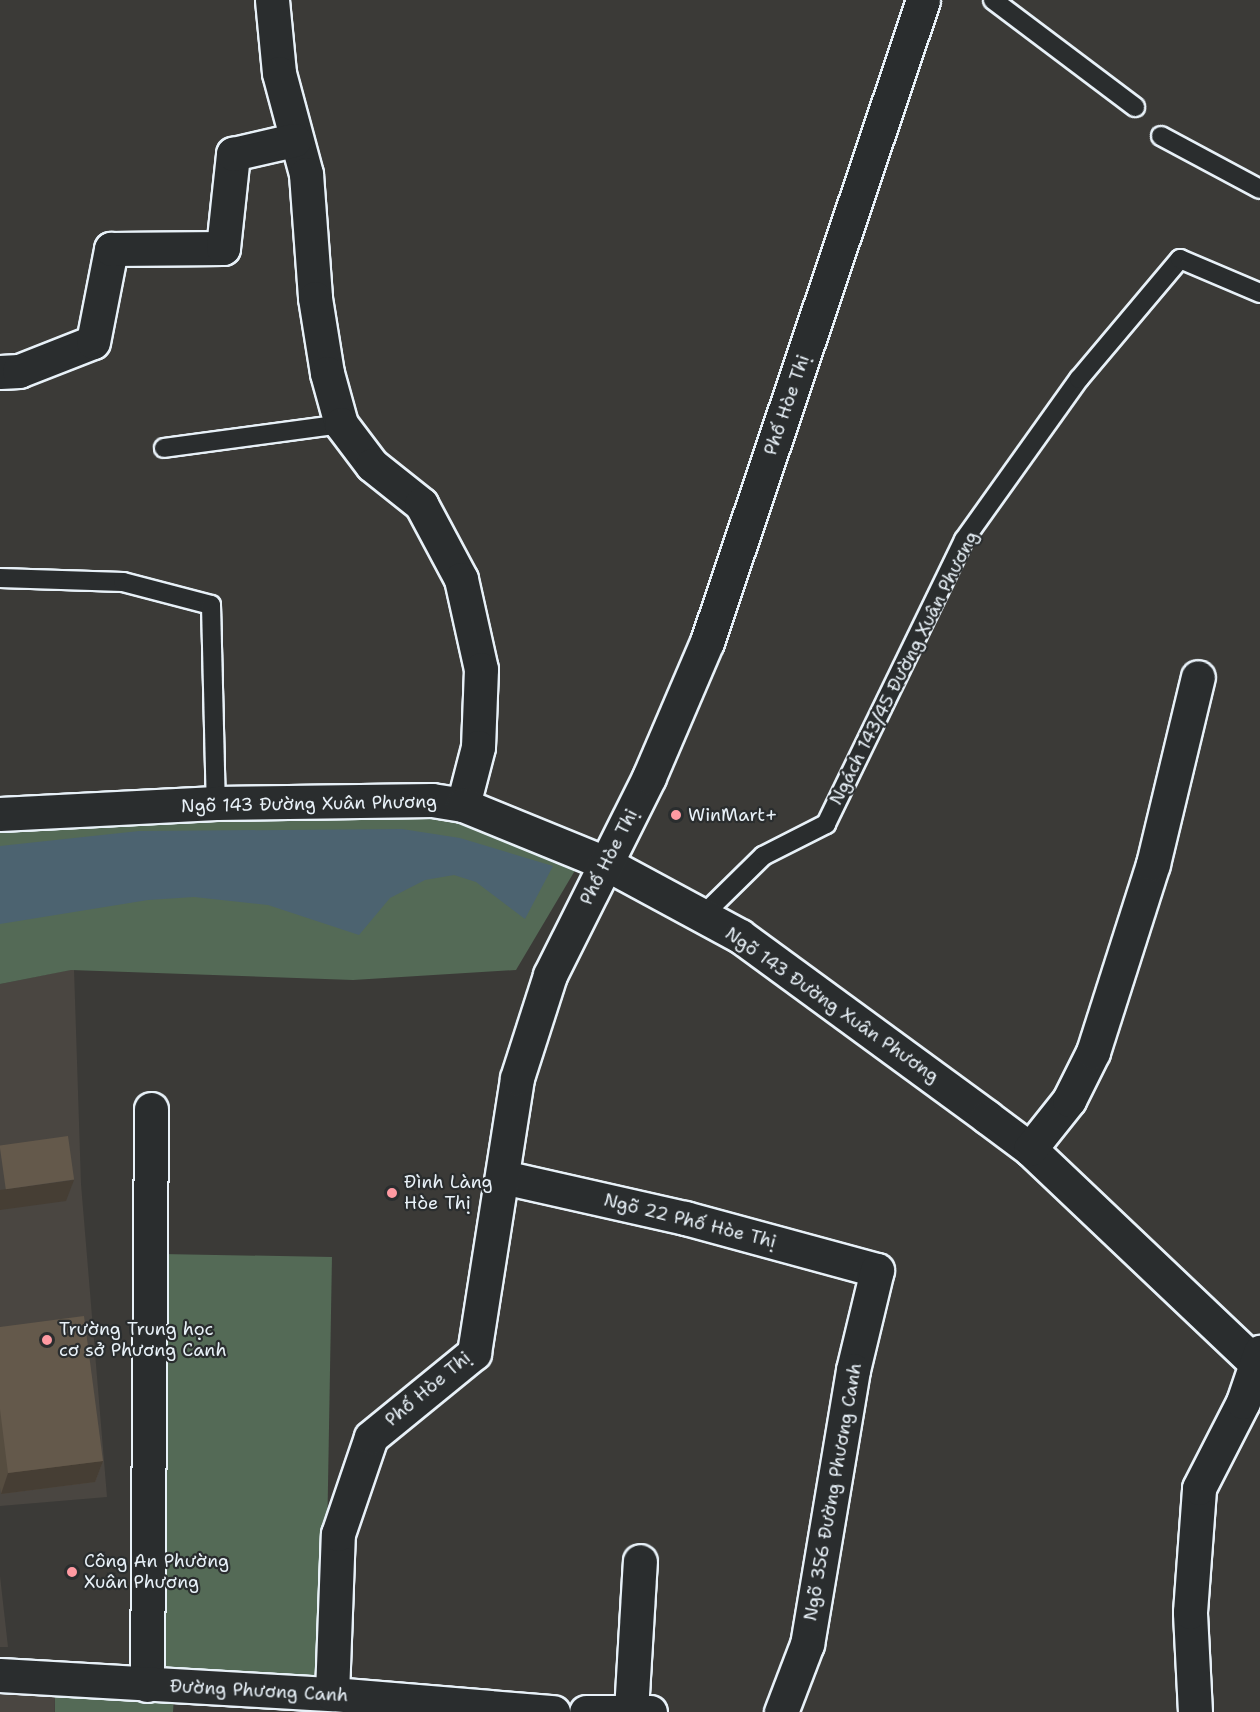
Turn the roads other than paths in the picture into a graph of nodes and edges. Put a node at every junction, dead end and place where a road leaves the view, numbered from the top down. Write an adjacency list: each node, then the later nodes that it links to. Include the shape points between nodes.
1 (272, 0): 6 (street, via 279,73)
2 (923, 0): 17 (street, Phố Hòe Thị, via 706,642 649,777)
3 (993, 0): 4 (lane)
4 (1135, 107)
5 (1161, 136): 7 (lane)
6 (294, 140): 9 (street, via 233,154 223,248 111,249 93,342 19,371); 10 (street, via 306,174 315,298 327,373)
7 (1260, 189)
8 (1260, 293): 18 (lane, Ngách 143/45 Đường Xuân Phương, via 1180,259 1078,379 964,540 826,824 763,855)
9 (0, 372)
10 (341, 424): 11 (lane); 15 (street, via 372,465 421,504 461,579 481,669 478,747)
11 (164, 448)
12 (0, 578): 14 (lane, via 123,582 211,605)
13 (1198, 677): 20 (street, via 1153,864 1094,1052 1069,1100)
14 (216, 803): 15 (street, Ngõ 143 Đường Xuân Phương, via 432,800); 16 (street, Ngõ 143 Đường Xuân Phương)
15 (464, 805): 17 (street, Ngõ 143 Đường Xuân Phương)
16 (0, 814)
17 (605, 862): 18 (street, Ngõ 143 Đường Xuân Phương); 21 (street, Phố Hòe Thị, via 547,987 518,1077)
18 (702, 916): 20 (street, Ngõ 143 Đường Xuân Phương, via 740,936)
19 (151, 1109): 26 (street)
20 (1030, 1149): 23 (street, Ngõ 143 Đường Xuân Phương)
21 (503, 1177): 22 (street, Ngõ 22 Phố Hòe Thị, via 685,1218); 27 (street, Phố Hòe Thị, via 474,1353 371,1437 338,1534)
22 (877, 1270): 31 (street, Ngõ 356 Đường Phương Canh, via 853,1370 807,1644)
23 (1258, 1361): 32 (street, via 1243,1402 1199,1488 1190,1612)
24 (640, 1562): 28 (street)
25 (0, 1675): 26 (street, Đường Phương Canh)
26 (147, 1686): 27 (street, Đường Phương Canh)
27 (332, 1703): 29 (street, Đường Phương Canh)
28 (640, 1711): 30 (street)
29 (553, 1712)
30 (586, 1712)
31 (781, 1712)
32 (1195, 1712)

